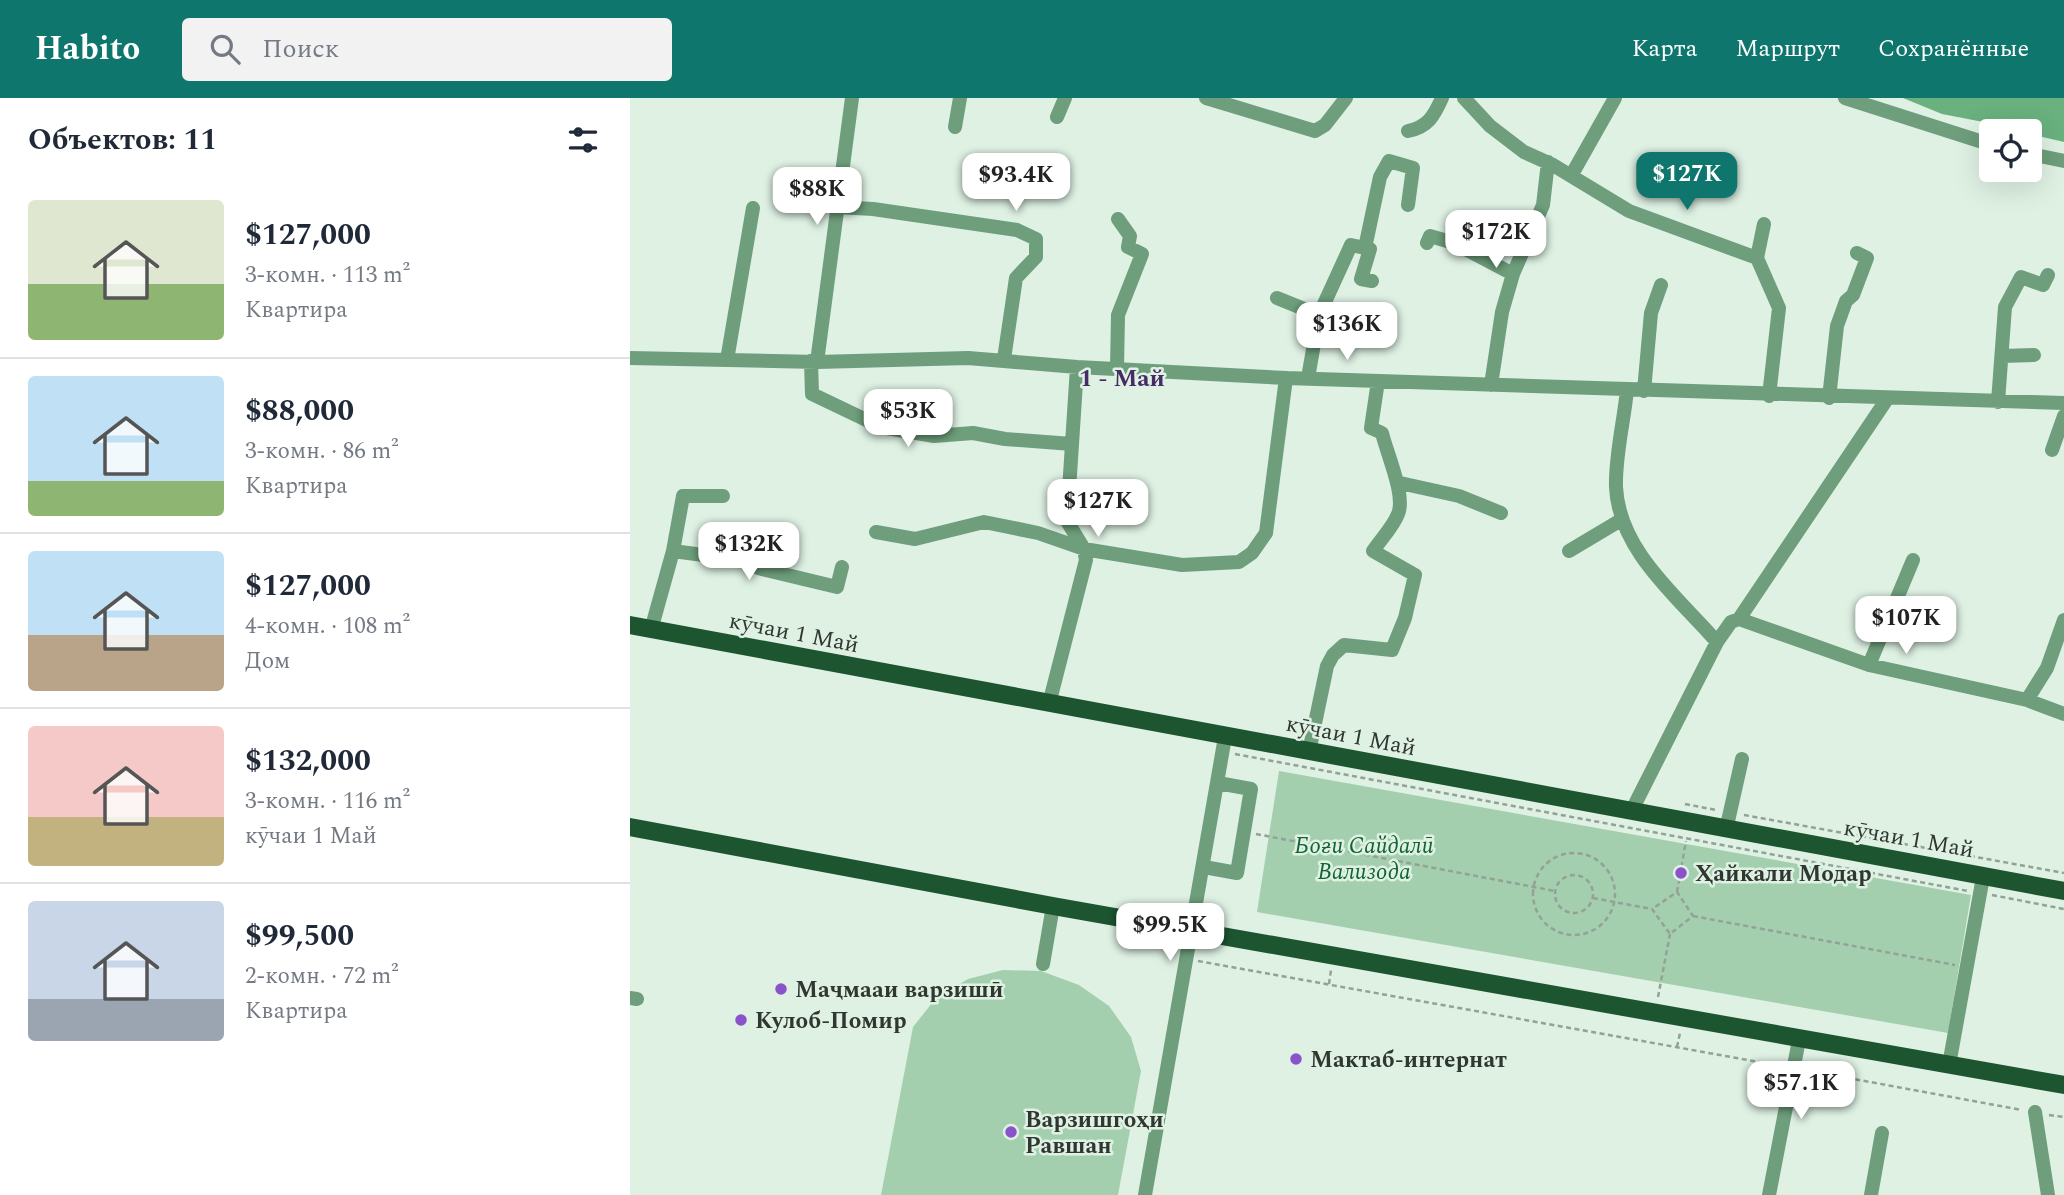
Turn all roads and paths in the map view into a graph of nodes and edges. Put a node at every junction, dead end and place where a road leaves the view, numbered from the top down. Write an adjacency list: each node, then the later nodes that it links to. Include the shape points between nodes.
1 (852, 98): 19 (street)
2 (960, 98): 11 (street)
3 (1065, 98): 10 (street)
4 (1206, 98): 5 (street, via 1315,131)
5 (1346, 98)
6 (1442, 98): 12 (street, via 1423,128)
7 (1464, 98): 16 (street, via 1524,152)
8 (1615, 98): 17 (street)
9 (1845, 98): 13 (street)
10 (1058, 117)
11 (955, 127)
12 (1408, 131)
13 (1979, 141)
14 (2042, 156): 15 (street)
15 (2064, 161)
16 (1548, 162): 17 (street); 27 (street, via 1544,205)
17 (1572, 176): 26 (street, via 1629,211)
18 (1408, 205): 24 (street, via 1413,168 1388,161 1380,177)
19 (837, 207): 36 (street, via 1017,230 1036,239 1036,257 1016,278); 38 (street)
20 (753, 208): 37 (street)
21 (1118, 219): 40 (street, via 1130,236 1128,247 1142,254 1118,315)
22 (1764, 224): 26 (street)
23 (1427, 243): 27 (street, via 1430,236 1454,243)
24 (1365, 248): 29 (street, via 1370,249 1361,279); 32 (street, via 1351,245)
25 (1857, 253): 48 (street, via 1867,258 1837,326)
26 (1757, 258): 47 (street, via 1779,307)
27 (1513, 274): 44 (street)
28 (2048, 275): 34 (street, via 2043,285 2021,277 2005,307)
29 (1372, 281)
30 (1661, 285): 46 (street, via 1651,313)
31 (1277, 299): 32 (street)
32 (1319, 315): 42 (street)
33 (2034, 355): 34 (street)
34 (2001, 356): 50 (street)
35 (630, 358): 37 (street)
36 (1004, 359): 38 (street); 39 (street)
37 (727, 360): 38 (street)
38 (814, 361): 53 (street, via 812,394 881,427 934,436 973,433)
39 (1077, 367): 40 (street); 53 (street)
40 (1118, 368): 41 (street)
41 (1286, 378): 42 (street); 60 (street, via 1266,533 1252,553 1239,562 1182,565)
42 (1308, 379): 43 (street)
43 (1378, 381): 44 (street); 55 (street, via 1371,428 1382,433 1391,471)
44 (1491, 385): 45 (street)
45 (1627, 390): 46 (street); 58 (street, via 1616,486)
46 (1644, 391): 47 (street)
47 (1769, 396): 48 (street)
48 (1829, 398): 49 (street)
49 (1887, 400): 50 (street); 65 (street)
50 (1998, 402): 51 (street)
51 (2064, 403)
52 (2064, 416): 54 (street)
53 (1072, 444): 60 (street, via 1067,521)
54 (2052, 450)
55 (1400, 483): 57 (street, via 1459,496); 74 (street, via 1399,512 1373,551 1415,575 1405,618 1392,650 1344,645 1333,655)
56 (723, 496): 61 (street, via 682,496)
57 (1501, 513)
58 (1621, 520): 62 (street); 68 (street, via 1631,543)
59 (876, 532): 60 (street, via 915,538 984,522)
60 (1084, 549): 71 (street, via 1086,560)
61 (673, 551): 64 (street, via 752,557 758,568 837,587); 67 (street)
62 (1569, 551)
63 (1913, 560): 69 (street)
64 (842, 567)
65 (1739, 619): 68 (street, via 1731,622); 69 (street)
66 (2064, 620): 70 (street, via 2047,668)
67 (639, 628): 71 (main road, кӯчаи 1 Май)
68 (1717, 642): 77 (street)
69 (1869, 665): 70 (street)
70 (2027, 700): 72 (street)
71 (1049, 704): 73 (main road, кӯчаи 1 Май)
72 (2064, 714)
73 (1224, 744): 74 (main road, кӯчаи 1 Май); 76 (street); 81 (path)
74 (1309, 752): 77 (main road, кӯчаи 1 Май)
75 (1742, 759): 79 (street)
76 (1218, 783): 80 (street, via 1251,789); 82 (street)
77 (1631, 812): 81 (main road, кӯчаи 1 Май)
78 (630, 827): 90 (main road)
79 (1726, 830): 81 (main road, кӯчаи 1 Май); 83 (main road, кӯчаи 1 Май)
80 (1244, 832): 82 (street, via 1237,873); 84 (path)
81 (1688, 832): 83 (path); 87 (path)
82 (1204, 867): 94 (street)
83 (1982, 885): 86 (main road, кӯчаи 1 Май); 92 (path); 98 (street)
84 (1534, 887): 85 (path); 89 (path, via 1538,913 1550,927 1566,934 1593,930 1607,918); 89 (path, via 1547,863 1563,855 1581,854 1610,875)
85 (1555, 891): 88 (path, via 1560,908 1571,913 1588,908); 88 (path, via 1566,877 1578,875 1588,881)
86 (2064, 891)
87 (1677, 892): 91 (path); 93 (path)
88 (1593, 898): 89 (path)
89 (1614, 902): 91 (path)
90 (1053, 906): 94 (main road); 97 (street)
91 (1652, 909): 95 (path)
92 (2064, 909)
93 (1693, 916): 95 (path); 98 (path)
94 (1194, 931): 96 (street); 99 (main road)
95 (1670, 934): 99 (path)
96 (1188, 959): 102 (path); 107 (street)
97 (1043, 964)
98 (1966, 967): 101 (street)
99 (1655, 1014): 100 (main road)
100 (1799, 1040): 101 (main road); 102 (street)
101 (1949, 1065): 103 (main road)
102 (1794, 1068): 104 (path); 108 (street)
103 (2064, 1085)
104 (2035, 1112): 105 (path); 110 (street)
105 (2064, 1117)
106 (1882, 1133): 109 (street)
107 (1145, 1195)
108 (1769, 1195)
109 (1871, 1195)
110 (2048, 1195)

